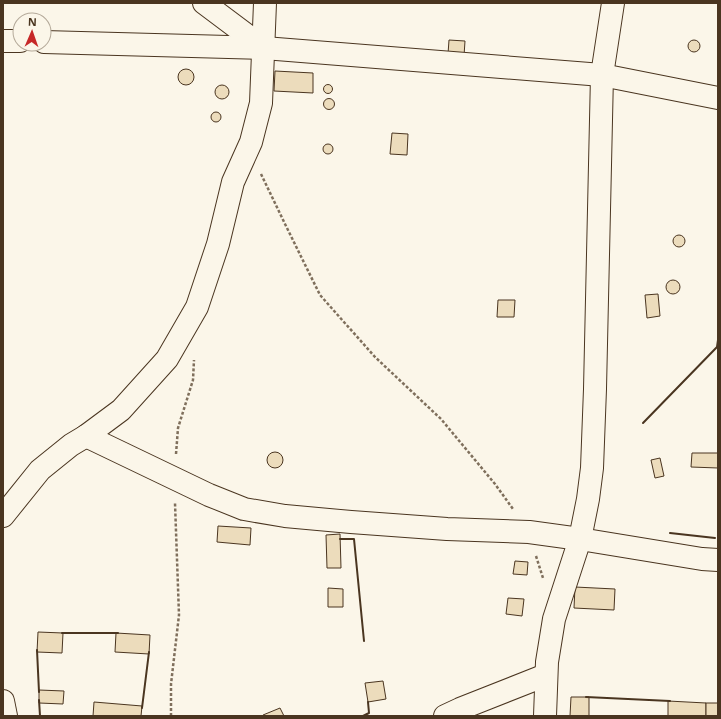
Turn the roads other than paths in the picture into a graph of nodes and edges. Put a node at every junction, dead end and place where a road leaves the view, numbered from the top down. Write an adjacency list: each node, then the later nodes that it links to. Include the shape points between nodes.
1 (204, 3): 5 (street)
2 (265, 3): 5 (street)
3 (613, 3): 6 (street)
4 (52, 42): 5 (street)
5 (264, 48): 6 (street); 8 (street, via 261,103 251,142 233,182 218,244 197,307 167,359 121,410)
6 (602, 75): 7 (street); 10 (street, via 592,468)
7 (718, 98)
8 (86, 436): 9 (street, via 40,470); 10 (street, via 244,509 285,516 351,522 529,532)
9 (3, 516)
10 (580, 539): 11 (street); 12 (street, via 554,620)
11 (718, 560)
12 (546, 675): 15 (street); 16 (street)
13 (3, 701): 14 (street)
14 (6, 716)
15 (445, 716)
16 (545, 716)

